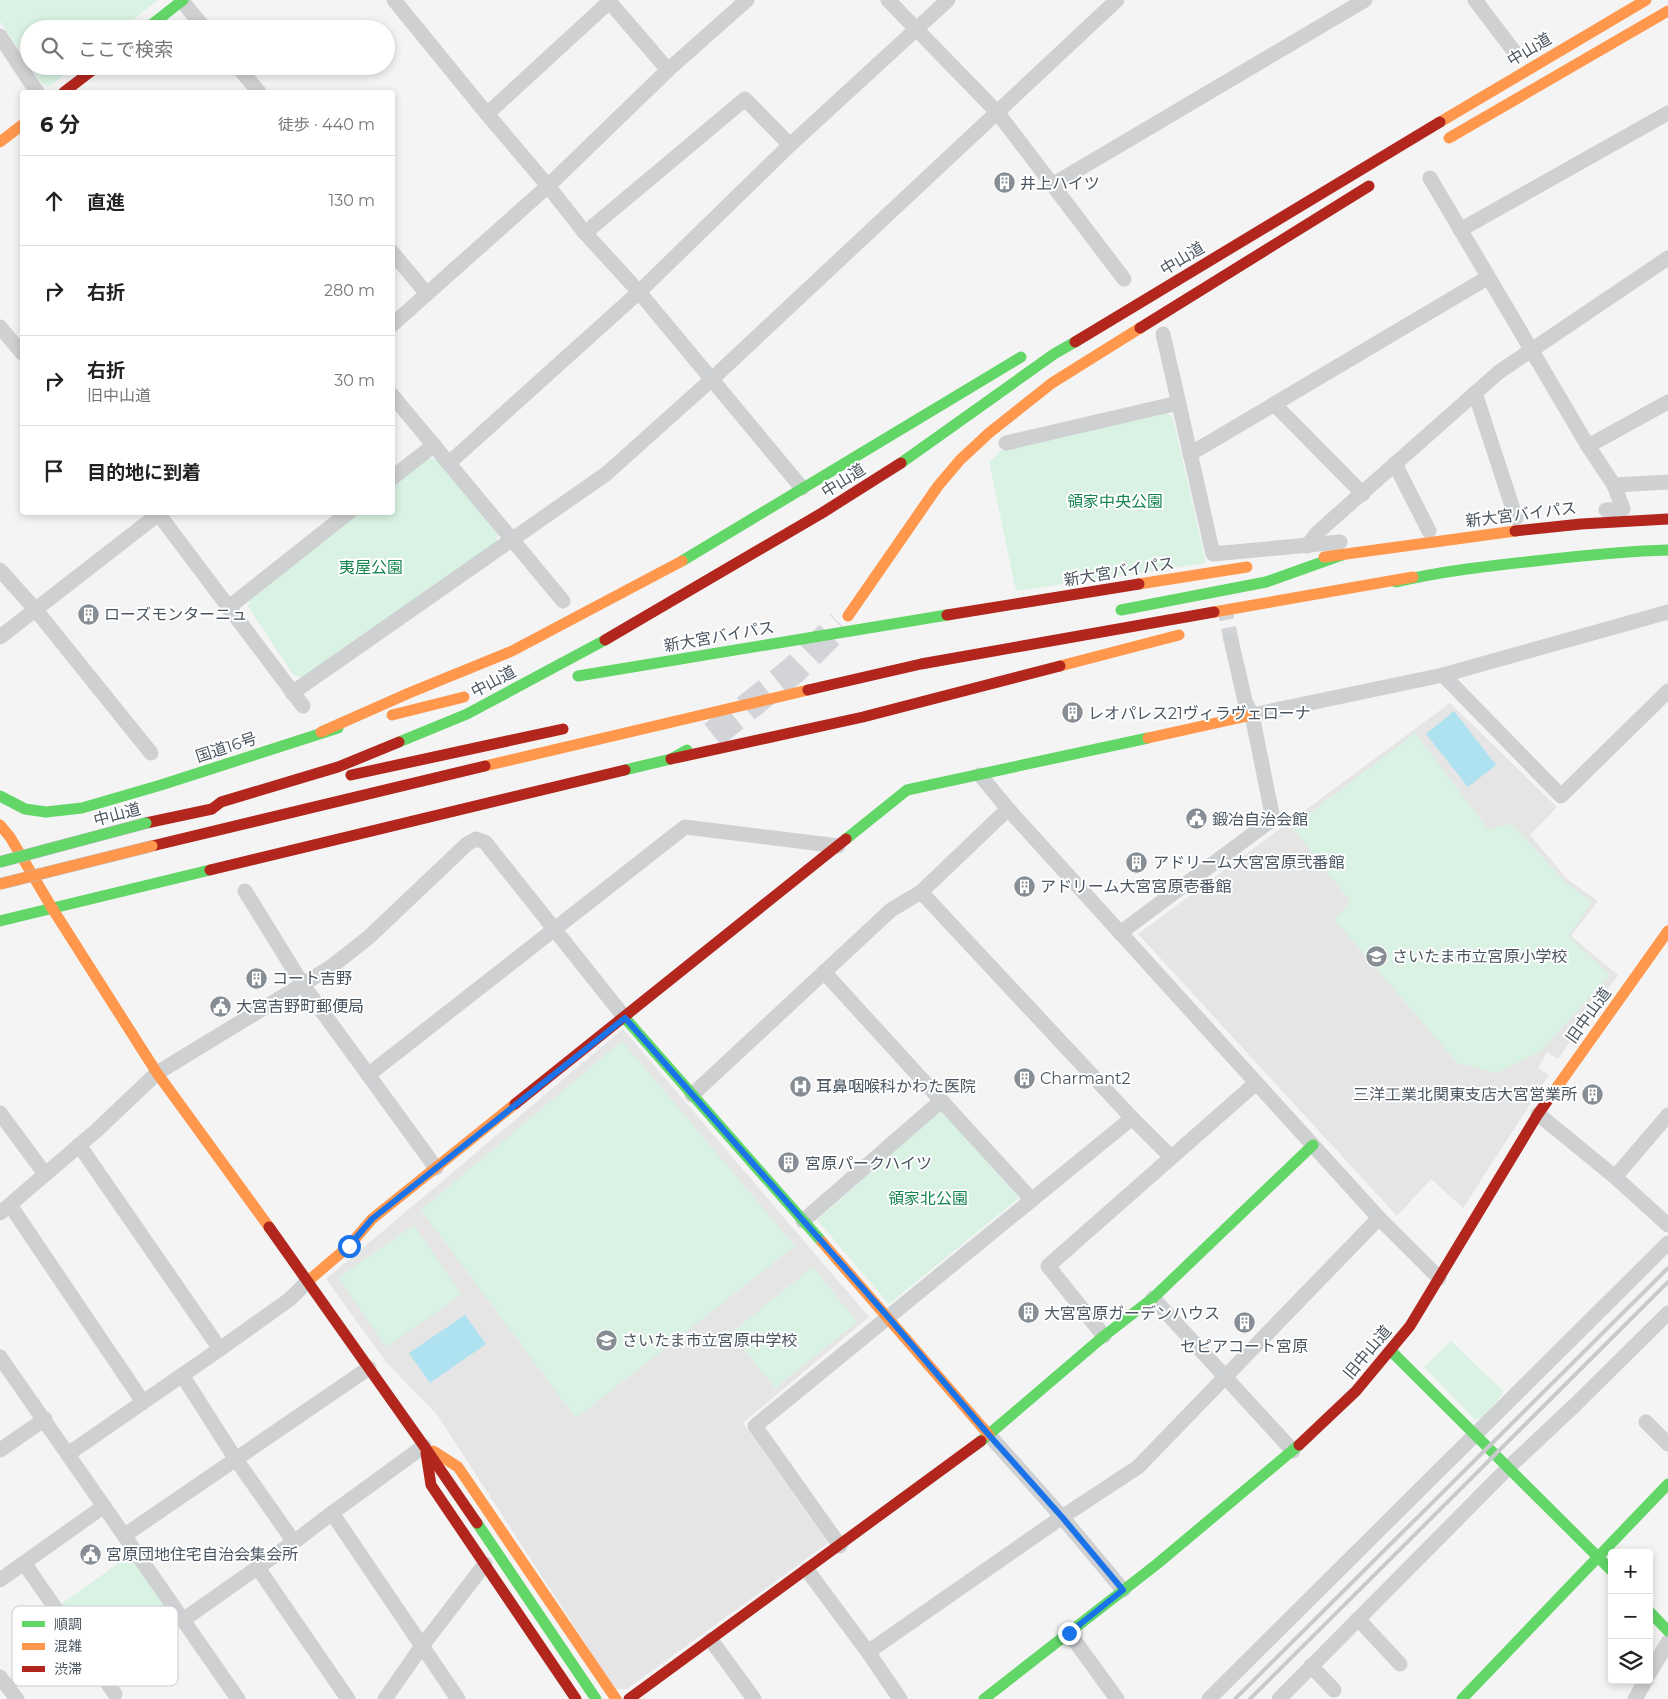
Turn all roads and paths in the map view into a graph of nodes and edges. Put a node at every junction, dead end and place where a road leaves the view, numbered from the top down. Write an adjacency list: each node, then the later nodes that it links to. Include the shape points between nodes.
1 (183, 0): 12 (main road); 13 (street)
2 (394, 0): 27 (street)
3 (747, 0): 18 (street)
4 (888, 0): 14 (street)
5 (948, 0): 14 (street)
6 (1117, 0): 25 (street)
7 (1365, 0): 35 (street)
8 (1475, 0): 16 (street)
9 (1646, 0): 33 (main road, 中山道)
10 (609, 1): 18 (street); 27 (street)
11 (1668, 11): 30 (main road)
12 (157, 20)
13 (198, 20)
14 (917, 30): 25 (street); 31 (street)
15 (0, 36): 17 (street)
16 (1513, 50)
17 (20, 66)
18 (668, 70): 36 (street)
19 (26, 75): 22 (street)
20 (86, 75): 23 (main road)
21 (245, 75): 24 (street)
22 (36, 90)
23 (67, 90)
24 (257, 90)
25 (997, 112): 35 (street); 52 (street)
26 (1668, 113): 37 (street)
27 (486, 114): 36 (street)
28 (20, 127): 29 (main road)
29 (0, 142)
30 (1442, 142)
31 (790, 144): 38 (street, via 745,99); 44 (street)
32 (1430, 178): 37 (street)
33 (1342, 181): 41 (main road, via 1322,186); 108 (main road, 中山道, via 1054,354 908,458 630,627 467,714 338,767 221,802)
34 (1375, 183): 88 (main road, via 1052,383 989,432 938,486)
35 (1052, 185): 42 (street)
36 (548, 186): 38 (street); 45 (street)
37 (1460, 230): 43 (street)
38 (585, 234): 44 (street)
39 (395, 256): 45 (street)
40 (1668, 258): 49 (street)
41 (1189, 260)
42 (1124, 278)
43 (1487, 278): 49 (street); 57 (street)
44 (639, 292): 52 (street); 62 (street)
45 (427, 294): 46 (street)
46 (395, 322)
47 (0, 327): 50 (street)
48 (1162, 334): 56 (street)
49 (1531, 350): 53 (street, via 1498,372); 60 (street)
50 (20, 351)
51 (1031, 351): 67 (main road)
52 (711, 380): 67 (street); 75 (street, via 606,474)
53 (1475, 393): 63 (street); 72 (street)
54 (395, 399): 59 (street)
55 (1668, 402): 60 (street)
56 (1178, 403): 58 (street); 61 (street)
57 (1274, 404): 61 (street); 68 (street)
58 (1006, 442)
59 (434, 445): 62 (street); 64 (street)
60 (1588, 446): 66 (street)
61 (1190, 454): 76 (street, via 1213,554)
62 (449, 463): 75 (street)
63 (1395, 464): 68 (street); 74 (street)
64 (395, 476)
65 (1668, 482): 66 (street)
66 (1614, 485): 72 (street, via 1623,509)
67 (802, 488): 101 (main road, via 706,548 512,651)
68 (1362, 494): 76 (street, via 1318,532)
69 (155, 515): 85 (street)
70 (159, 515): 84 (street)
71 (345, 515): 84 (street)
72 (1516, 518): 74 (street)
73 (1668, 519): 78 (main road, 新大宮バイパス, via 1579,523)
74 (1429, 531): 76 (street)
75 (511, 538): 83 (street); 96 (street)
76 (1307, 546)
77 (1668, 550): 82 (main road, via 1587,555)
78 (1342, 555): 79 (main road, 新大宮バイパス); 86 (main road, via 1266,582)
79 (1293, 561)
80 (1254, 566): 94 (main road, 新大宮バイパス)
81 (0, 570): 85 (street)
82 (1413, 578): 89 (main road); 116 (main road, bridge, via 921,664)
83 (563, 601)
84 (228, 608): 96 (street)
85 (35, 609): 91 (street); 103 (street)
86 (1111, 612)
87 (1668, 612): 93 (street)
88 (848, 616)
89 (1251, 617)
90 (1193, 631): 104 (main road, via 744,746)
91 (0, 637)
92 (1231, 640): 99 (street, via 1245,702)
93 (1444, 675): 95 (street, via 1561,796); 99 (street)
94 (578, 676)
95 (1668, 690)
96 (292, 693): 98 (street)
97 (464, 697): 101 (main road, 国道16号)
98 (302, 706)
99 (1252, 715): 105 (main road); 123 (street, via 1273,819)
100 (577, 726): 108 (main road, via 333,779 222,810)
101 (321, 732): 107 (main road, 国道16号)
102 (704, 740): 104 (main road)
103 (151, 753)
104 (671, 759): 119 (main road)
105 (980, 775): 109 (street); 114 (main road, via 907,790)
106 (0, 796): 107 (main road, 国道16号, via 25,809 46,812)
107 (82, 808): 110 (main road)
108 (212, 809): 115 (main road, 中山道, bridge)
109 (1008, 809): 118 (street); 123 (street)
110 (73, 818)
111 (0, 824): 113 (main road)
112 (63, 832): 119 (main road, via 53,858 49,892)
113 (5, 838): 119 (main road)
114 (838, 846): 121 (street, via 684,827); 126 (main road)
115 (0, 860): 119 (main road)
116 (0, 884)
117 (245, 891): 125 (street)
118 (921, 892): 124 (street, via 891,910); 135 (street)
119 (52, 908): 120 (main road); 127 (main road)
120 (0, 921)
121 (554, 928): 125 (street, via 485,842 476,838 369,937); 126 (street); 128 (street)
122 (1668, 931): 133 (main road, 旧中山道)
123 (1120, 933): 129 (street)
124 (824, 972): 130 (street); 131 (street)
125 (302, 985): 127 (street); 128 (street)
126 (625, 1018): 130 (main road); 139 (main road)
127 (158, 1073): 136 (street); 149 (main road)
128 (368, 1076): 139 (street)
129 (1256, 1083): 137 (street); 138 (street)
130 (692, 1095): 145 (main road)
131 (941, 1101): 142 (street); 145 (street)
132 (0, 1113): 140 (street)
133 (1538, 1114): 141 (street); 148 (main road, 旧中山道)
134 (1668, 1115): 141 (street)
135 (1132, 1118): 138 (street); 142 (street)
136 (79, 1145): 140 (street); 154 (street)
137 (1313, 1145): 144 (street); 150 (main road)
138 (1171, 1157): 153 (street, via 1048,1266)
139 (436, 1168): 149 (main road, via 372,1219 349,1246)
140 (45, 1174): 143 (street)
141 (1615, 1177): 146 (street)
142 (1032, 1200): 152 (street)
143 (5, 1209): 160 (street)
144 (1379, 1218): 148 (street); 159 (street)
145 (803, 1221): 152 (main road)
146 (1668, 1225)
147 (1668, 1244): 163 (street)
148 (1439, 1278): 155 (main road, 旧中山道)
149 (308, 1281): 154 (street, via 290,1299); 157 (main road)
150 (1154, 1298): 153 (main road); 159 (street)
151 (1668, 1313): 171 (street)
152 (889, 1318): 164 (main road); 178 (street, via 755,1426)
153 (1104, 1336): 164 (main road)
154 (220, 1350): 158 (street)
155 (1391, 1351): 163 (main road); 168 (main road, 旧中山道, via 1356,1392)
156 (0, 1357): 161 (street)
157 (370, 1368): 166 (main road); 170 (street)
158 (182, 1375): 160 (street); 170 (street)
159 (1226, 1377): 168 (street); 175 (street, via 1138,1467)
160 (143, 1402): 169 (street)
161 (44, 1419): 167 (street); 169 (street)
162 (1646, 1422): 165 (street)
163 (1475, 1434): 171 (main road); 220 (street)
164 (989, 1435): 175 (street); 178 (main road)
165 (1668, 1444)
166 (424, 1446): 174 (street); 181 (main road, via 431,1485); 213 (main road); 214 (main road, via 458,1467)
167 (0, 1450)
168 (1293, 1451): 186 (main road, 旧中山道)
169 (68, 1454): 173 (street)
170 (235, 1458): 176 (street); 177 (street)
171 (1509, 1467): 179 (main road); 191 (street)
172 (1668, 1484): 179 (main road)
173 (104, 1506): 176 (street); 180 (street)
174 (332, 1513): 177 (street); 197 (street)
175 (1062, 1517): 186 (street); 198 (street)
176 (125, 1535): 188 (street)
177 (294, 1542): 183 (street)
178 (840, 1546): 184 (main road)
179 (1598, 1556): 182 (main road); 222 (main road)
180 (24, 1563): 185 (street); 187 (street)
181 (484, 1564): 197 (street); 212 (main road)
182 (1608, 1567)
183 (258, 1568): 192 (street); 209 (street)
184 (807, 1570): 195 (main road); 198 (street)
185 (0, 1580)
186 (1123, 1590): 194 (main road, 旧中山道)
187 (53, 1606)
188 (173, 1606)
189 (178, 1613): 192 (street)
190 (1653, 1615): 193 (main road)
191 (1358, 1619): 199 (street); 200 (street)
192 (183, 1620): 208 (street)
193 (1668, 1631)
194 (1069, 1633): 218 (main road, 旧中山道); 219 (street)
195 (711, 1640): 215 (main road); 216 (street)
196 (1668, 1642): 201 (street)
197 (422, 1646): 210 (street); 211 (street)
198 (868, 1652): 217 (street)
199 (1400, 1664)
200 (1311, 1666): 205 (street); 221 (street)
201 (1653, 1667)
202 (0, 1677): 207 (street)
203 (1644, 1684): 223 (street)
204 (106, 1686): 206 (street)
205 (1334, 1690)
206 (113, 1697)
207 (17, 1699)
208 (238, 1699)
209 (348, 1699)
210 (385, 1699)
211 (458, 1699)
212 (576, 1699)
213 (596, 1699)
214 (616, 1699)
215 (629, 1699)
216 (754, 1699)
217 (900, 1699)
218 (984, 1699)
219 (1117, 1699)
220 (1210, 1699)
221 (1278, 1699)
222 (1462, 1699)
223 (1635, 1699)

